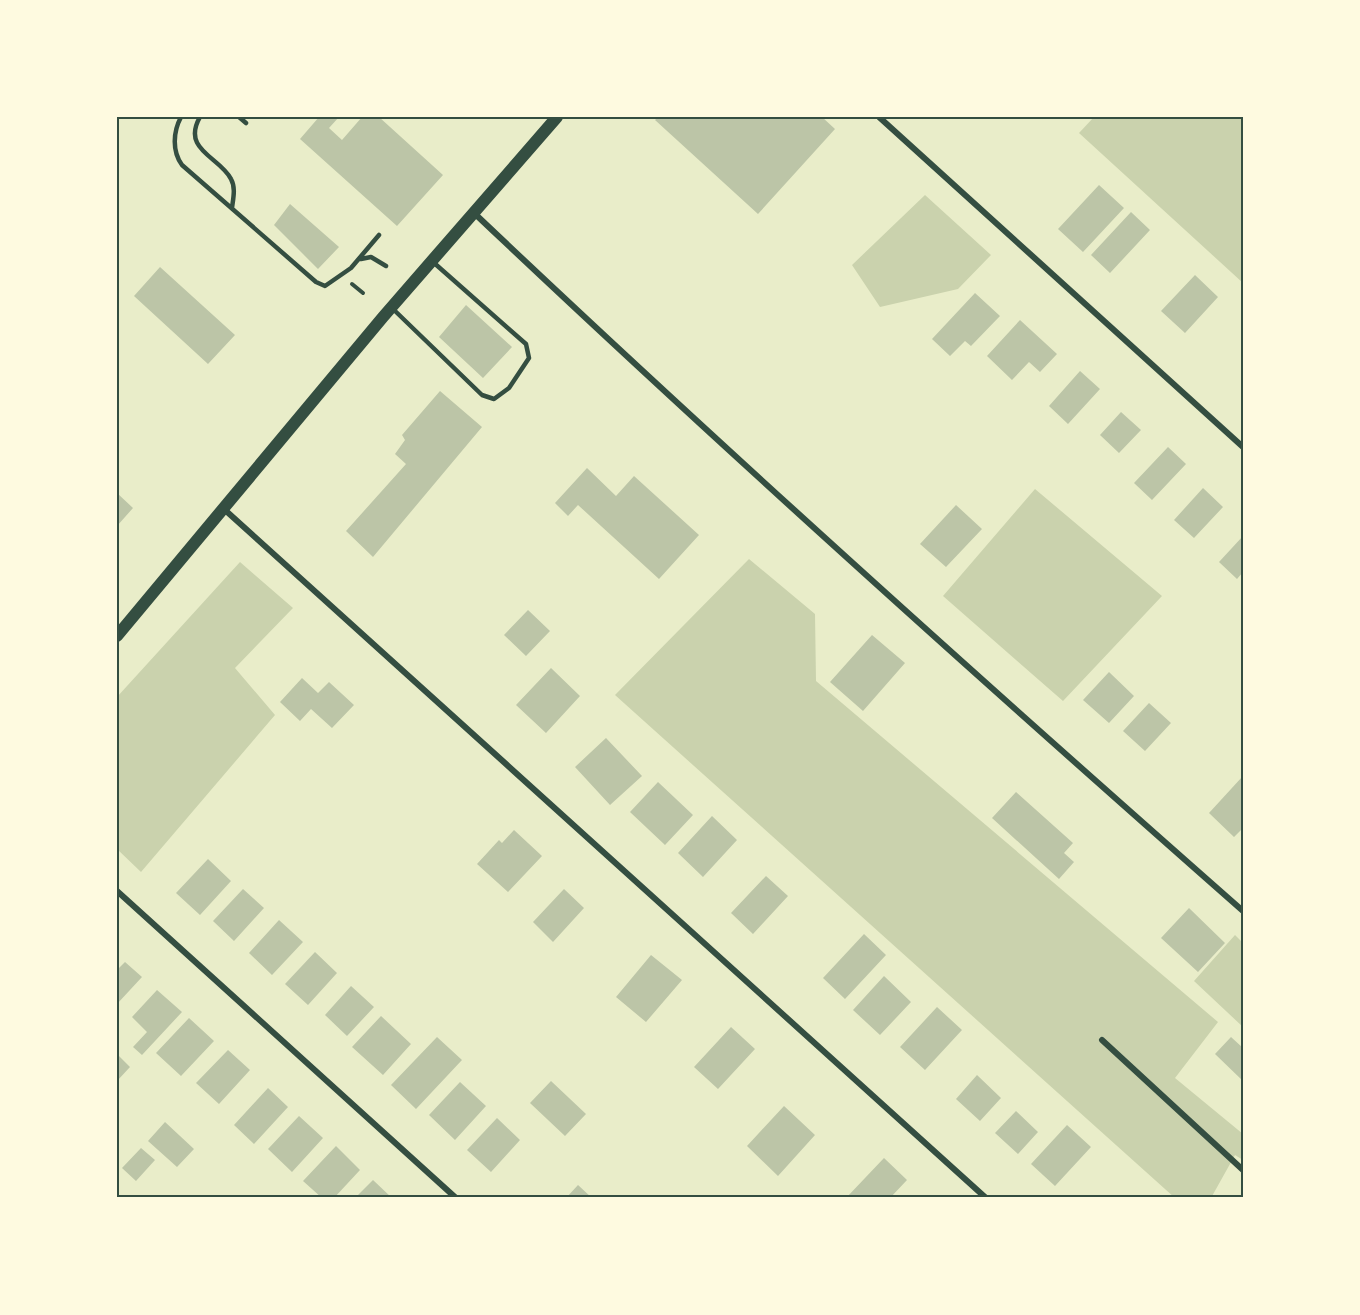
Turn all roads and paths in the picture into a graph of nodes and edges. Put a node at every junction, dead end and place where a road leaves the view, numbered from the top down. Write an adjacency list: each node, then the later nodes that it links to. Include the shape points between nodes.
1 (181, 117): 7 (lane, via 175,140 177,158)
2 (200, 117): 7 (lane, via 196,124 198,144 230,177 234,191)
3 (239, 117): 6 (lane)
4 (557, 117): 8 (main road)
5 (879, 117): 14 (street)
6 (246, 123)
7 (232, 208): 10 (lane, via 321,285 333,282)
8 (473, 212): 11 (main road); 18 (street, via 671,400 900,608)
9 (379, 235): 10 (lane)
10 (358, 260): 12 (lane, via 371,256)
11 (431, 260): 13 (main road); 13 (lane, via 526,344 529,358 509,388 494,399 482,395)
12 (386, 266)
13 (392, 307): 15 (main road)
14 (1243, 447)
15 (225, 510): 16 (main road); 22 (street)
16 (117, 636)
17 (117, 891): 21 (street)
18 (1243, 911)
19 (1102, 1040): 20 (street)
20 (1243, 1170)
21 (456, 1198)
22 (986, 1198)

